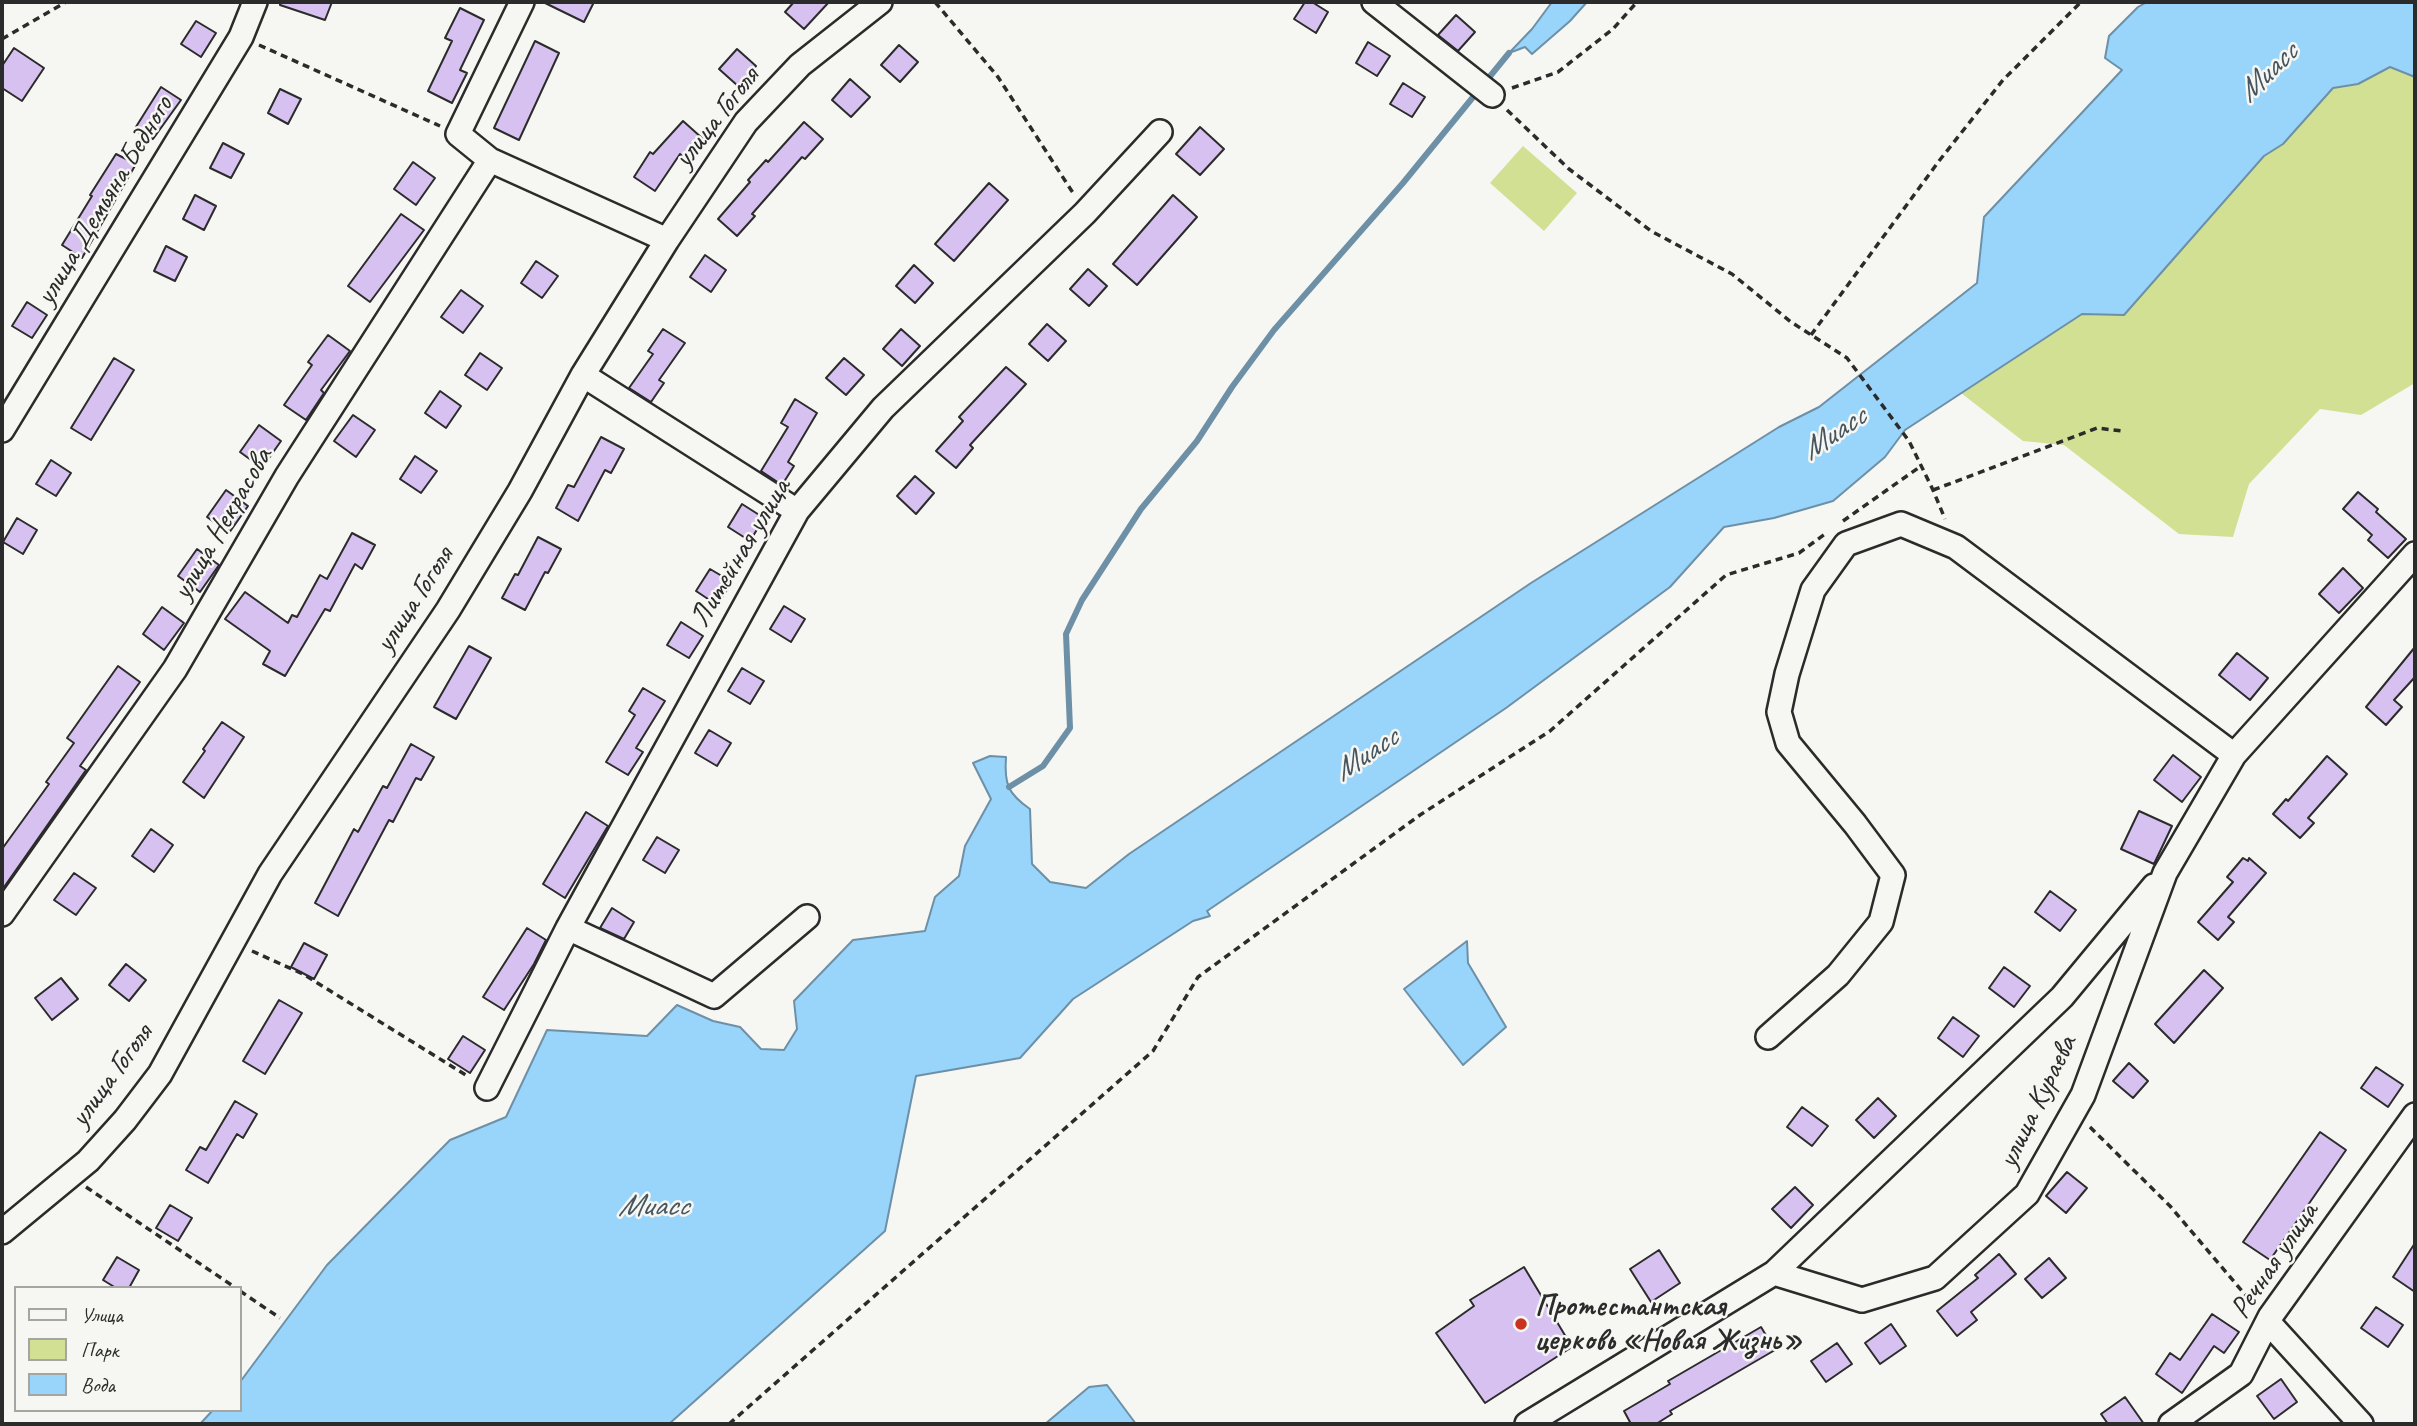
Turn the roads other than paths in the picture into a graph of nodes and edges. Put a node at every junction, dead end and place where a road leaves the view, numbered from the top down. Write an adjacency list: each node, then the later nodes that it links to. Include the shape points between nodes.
1 (255, 2): 10 (street, улица Демьяна Бедного, via 241,37)
2 (522, 2): 7 (street, via 458,134)
3 (880, 2): 8 (street, улица Гоголя, via 800,65 746,122)
4 (1374, 2): 5 (street)
5 (1492, 95)
6 (1160, 132): 11 (street, Литейная улица, via 1085,213 883,408)
7 (490, 160): 8 (street); 15 (street, улица Некрасова, via 287,476 178,665)
8 (667, 240): 9 (street, улица Гоголя)
9 (583, 375): 11 (street); 21 (street, улица Гоголя, via 448,610 270,874 160,1074 88,1161)
10 (2, 430)
11 (797, 511): 17 (street, Литейная улица)
12 (2415, 554): 13 (street, улица Кураева)
13 (2234, 755): 14 (street, улица Кураева); 18 (street, via 1956,547 1901,524 1846,544 1813,590 1779,712 1787,743 1893,875 1881,922 1838,975)
14 (2165, 873): 22 (street, via 2062,996); 22 (street, улица Кураева, via 2083,1095 2027,1194 1935,1278 1862,1300)
15 (2, 914)
16 (807, 917): 17 (street, via 714,996)
17 (568, 928): 19 (street, Литейная улица)
18 (1768, 1037)
19 (487, 1088)
20 (2415, 1115): 23 (street, Речная улица)
21 (2, 1232)
22 (1774, 1273): 24 (street)
23 (2268, 1322): 25 (street, Речная улица, via 2241,1374); 26 (street)
24 (1527, 1424)
25 (2171, 1424)
26 (2361, 1424)

